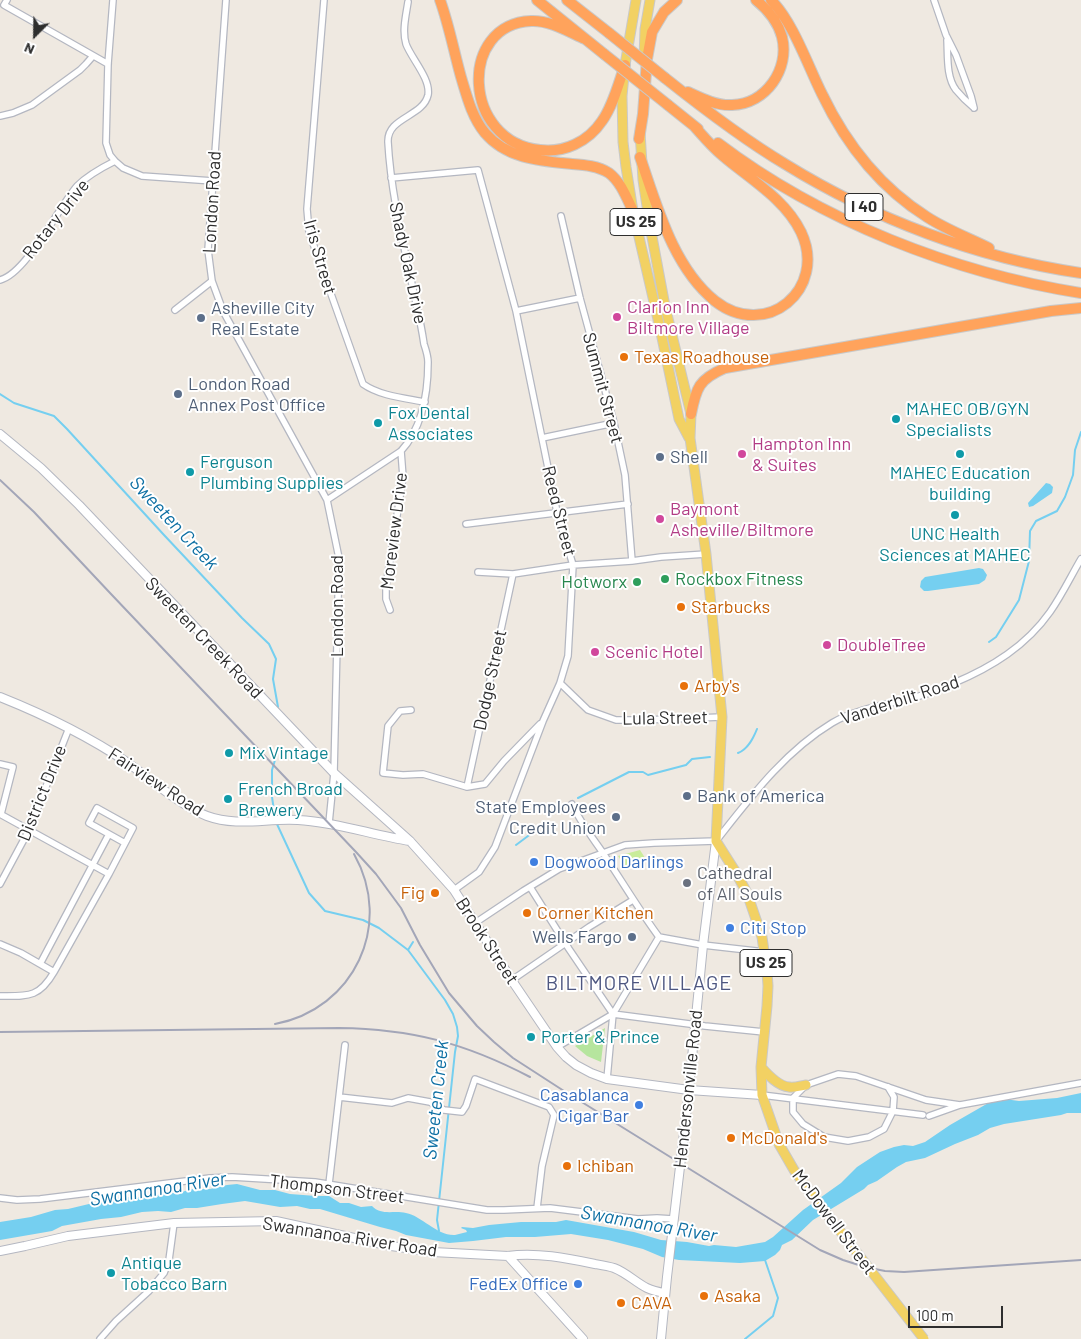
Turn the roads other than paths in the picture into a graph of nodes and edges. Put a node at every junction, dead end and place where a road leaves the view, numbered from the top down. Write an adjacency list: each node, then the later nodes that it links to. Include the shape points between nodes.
1 (7, 0): 17 (street, via 4,5)
2 (113, 0): 18 (street)
3 (226, 0): 27 (street, London Road)
4 (324, 0): 39 (street, Iris Street, via 307,209 309,232 363,384 379,393)
5 (440, 0): 28 (highway, via 467,98 477,122 491,139 525,158 602,169 618,183)
6 (537, 0): 16 (highway, I 40)
7 (567, 0): 20 (highway, I 40, bridge)
8 (636, 0): 19 (main road, Hendersonville Road / US 25)
9 (650, 0): 23 (main road, Hendersonville Road / US 25, via 645,29)
10 (677, 0): 23 (highway, via 664,12 652,32)
11 (756, 0): 20 (highway, via 775,22 784,50 778,74 764,93 745,103 720,104)
12 (771, 0): 30 (highway, via 797,40 836,122 866,164 889,188 927,217)
13 (934, 0): 15 (street)
14 (408, 2): 26 (street, Shady Oak Drive, via 404,32 406,44 428,86 428,94 422,107 391,130 388,138)
15 (946, 35): 15 (street, via 951,82 974,108 962,71)
16 (585, 39): 19 (highway, via 543,22 532,21 519,23 496,36 486,49 478,76 482,104 496,129 508,139 534,150 560,150 583,141 603,120); 22 (highway, I 40, bridge)
17 (93, 56): 18 (street); 21 (street, via 80,70 32,105)
18 (108, 64): 25 (street, via 106,143)
19 (625, 65): 28 (main road, Hendersonville Road / US 25, via 622,96 624,142)
20 (669, 81): 30 (highway, I 40, via 754,145 842,196 934,236)
21 (0, 116)
22 (694, 126): 24 (highway, via 721,154 780,203 801,233 806,245 805,274 795,295 777,310 764,314 739,314 704,291 680,259 668,234); 34 (highway, I 40, via 779,184 871,232 969,268)
23 (639, 139): 24 (main road, Hendersonville Road / US 25)
24 (640, 157): 40 (main road, Hendersonville Road / US 25, via 656,261)
25 (115, 161): 27 (street, via 142,176); 32 (street, Rotary Drive, via 77,186 26,260)
26 (390, 178): 38 (street, Reed Street, via 478,170); 39 (street, Shady Oak Drive, via 428,361)
27 (213, 182): 33 (street, London Road, via 208,250)
28 (633, 211): 44 (main road, Hendersonville Road / US 25, via 679,419)
29 (562, 216): 35 (street, Summit Street)
30 (1008, 258): 31 (highway, I 40)
31 (1081, 273)
32 (0, 280)
33 (212, 282): 37 (street); 46 (street, London Road, via 225,315)
34 (1081, 293)
35 (580, 298): 38 (street); 41 (street, Summit Street)
36 (1081, 308): 40 (highway, via 725,368 700,385)
37 (174, 310)
38 (516, 311): 43 (street, Reed Street)
39 (425, 402): 45 (street, Shady Oak Drive, via 418,427)
40 (691, 414): 44 (main road, Hendersonville Road / US 25)
41 (614, 424): 43 (street); 47 (street, Summit Street)
42 (0, 434): 64 (main road, Sweeten Creek Road, via 79,505)
43 (542, 438): 48 (street, Reed Street)
44 (690, 438): 50 (main road, Hendersonville Road / US 25)
45 (401, 451): 46 (street, Shady Oak Drive); 56 (street, Moreview Drive, via 403,477 386,586)
46 (327, 500): 64 (street, London Road, via 339,558)
47 (628, 504): 48 (street); 52 (street, Summit Street)
48 (557, 512): 49 (street); 53 (street, Reed Street)
49 (466, 524)
50 (706, 554): 52 (street); 60 (main road, Hendersonville Road / US 25)
51 (1081, 559): 72 (street, Vanderbilt Road, via 1050,612 1012,651 988,667 936,691 866,709 833,722 785,760)
52 (632, 561): 53 (street)
53 (573, 565): 55 (street); 57 (street, Reed Street, via 568,656)
54 (478, 572): 55 (street)
55 (513, 574): 65 (street, Dodge Street)
56 (390, 610)
57 (560, 683): 60 (street, Lula Street, via 588,710 616,720); 61 (street, Reed Street)
58 (0, 697): 62 (main road, Fairview Road)
59 (411, 710): 65 (street, via 400,711 388,726 383,773 423,774)
60 (722, 717): 72 (main road, Hendersonville Road / US 25)
61 (543, 721): 65 (street, via 485,784); 79 (street, Reed Street, via 495,846 479,872)
62 (69, 728): 68 (main road, Fairview Road, via 194,810 218,820); 69 (street, District Drive)
63 (0, 764): 67 (street, via 12,767)
64 (334, 773): 68 (street, London Road); 71 (main road, Sweeten Creek Road)
65 (467, 787)
66 (572, 804): 74 (street)
67 (1, 814): 69 (street)
68 (330, 823): 71 (main road, Fairview Road)
69 (29, 830): 75 (street); 77 (street, District Drive)
70 (110, 834): 73 (street); 73 (street, via 89,823 97,808 133,828); 75 (street)
71 (410, 841): 79 (main road, Brook Street)
72 (716, 841): 74 (street, via 625,845); 85 (main road, Hendersonville Road); 86 (main road, US 25, via 747,894)
73 (125, 843): 76 (street)
74 (603, 852): 78 (street, via 559,869); 80 (street)
75 (93, 865): 76 (street); 87 (street)
76 (109, 874): 88 (street)
77 (0, 884)
78 (530, 887): 81 (street); 83 (street)
79 (454, 890): 81 (main road, Brook Street)
80 (633, 900): 82 (street); 83 (street)
81 (475, 923): 89 (main road, Brook Street)
82 (659, 937): 85 (street); 91 (street)
83 (566, 943): 89 (street); 91 (street)
84 (0, 944): 87 (street)
85 (703, 945): 86 (street); 92 (main road, Hendersonville Road)
86 (765, 952): 93 (main road, US 25, via 768,986)
87 (40, 964): 88 (street)
88 (54, 972): 90 (street, via 44,987 33,994)
89 (512, 980): 95 (main road, Brook Street)
90 (0, 996)
91 (613, 1014): 92 (street); 95 (street); 97 (street)
92 (695, 1025): 93 (street); 101 (main road, Hendersonville Road)
93 (764, 1032): 96 (main road, US 25)
94 (345, 1044): 103 (street)
95 (557, 1047): 97 (main road, Brook Street, via 576,1065)
96 (761, 1067): 99 (main road, via 782,1085); 102 (main road, US 25)
97 (608, 1079): 101 (main road, Brook Street)
98 (1081, 1083): 105 (street)
99 (806, 1085): 100 (street, via 838,1074 856,1076); 104 (street)
100 (888, 1087): 105 (street, via 926,1100); 106 (street, via 894,1097)
101 (689, 1090): 102 (main road, Brook Street); 110 (main road, Hendersonville Road)
102 (762, 1095): 104 (street); 118 (main road, McDowell Street / US 25, bridge, via 779,1144 794,1170)
103 (339, 1097): 107 (street); 109 (street, via 392,1102 408,1098 430,1102 444,1110 462,1112 475,1079 548,1107 554,1115 542,1166)
104 (792, 1098): 106 (street); 106 (street, via 793,1112 804,1124 824,1137 848,1141 869,1137 884,1129)
105 (960, 1105): 106 (street, via 926,1116)
106 (893, 1111)
107 (329, 1184): 108 (street, Thompson Street, via 221,1177 40,1199); 109 (street, Thompson Street, via 487,1210)
108 (0, 1198)
109 (537, 1208): 110 (street, Thompson Street, via 638,1219)
110 (673, 1219): 114 (main road, Hendersonville Road)
111 (174, 1223): 112 (main road, Swannanoa River Road, via 68,1236); 113 (main road, Swannanoa River Road, via 276,1221 391,1246); 115 (street, via 164,1273)
112 (0, 1250)
113 (508, 1256): 114 (main road, Swannanoa River Road, via 549,1256 613,1268 647,1288); 116 (main road)
114 (665, 1293): 117 (main road, Hendersonville Road)
115 (100, 1339)
116 (583, 1339)
117 (661, 1339)
118 (924, 1339)

